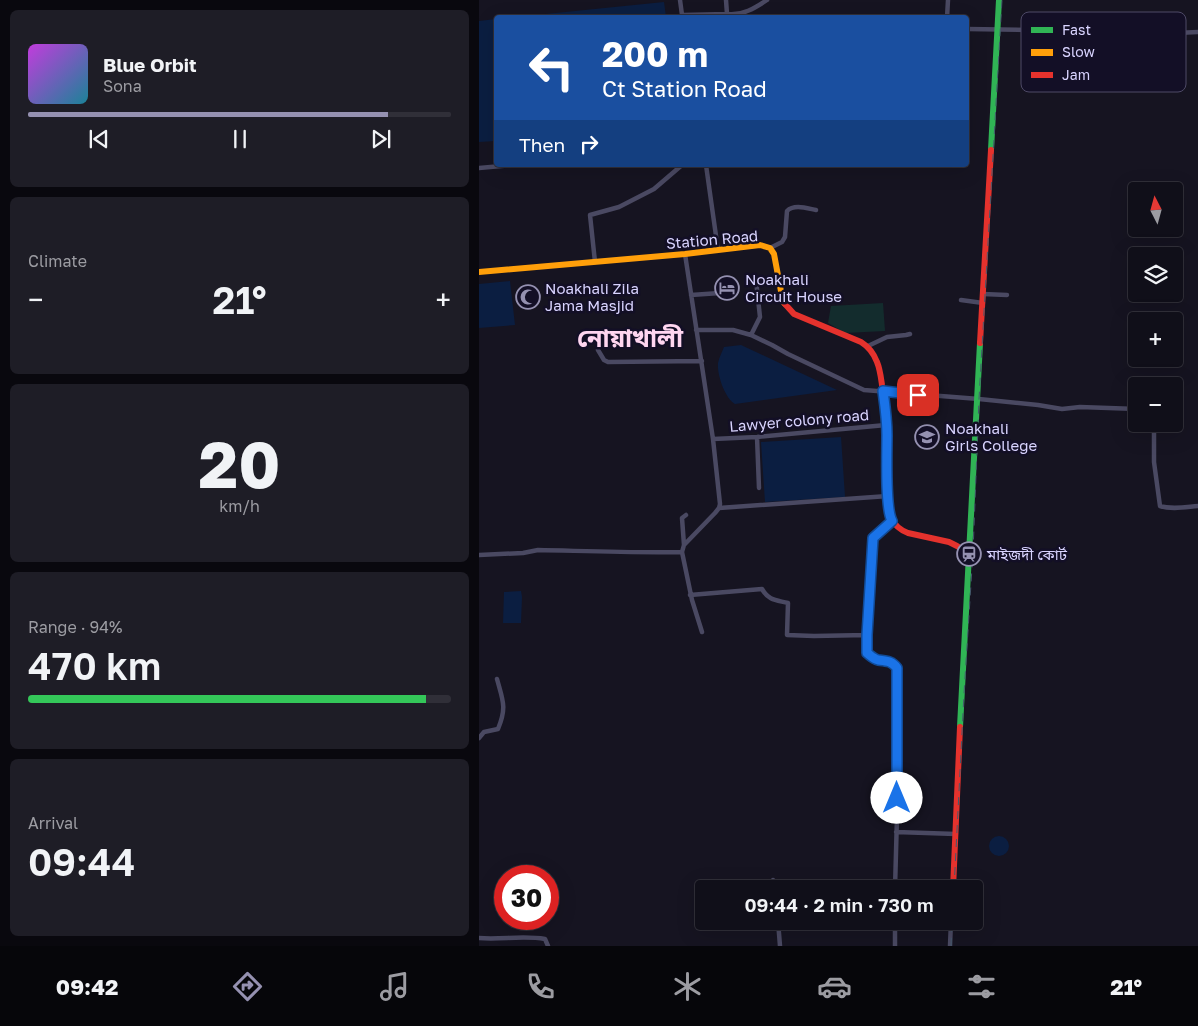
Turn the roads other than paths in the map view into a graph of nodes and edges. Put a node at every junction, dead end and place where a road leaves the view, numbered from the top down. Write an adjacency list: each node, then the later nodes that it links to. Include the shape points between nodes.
1 (680, 0): 7 (street)
2 (726, 0): 6 (street)
3 (767, 0): 6 (street, via 751,10)
4 (948, 0): 9 (street)
5 (999, 0): 11 (street)
6 (727, 14): 8 (street)
7 (682, 15)
8 (704, 15)
9 (947, 15)
10 (969, 30): 11 (street)
11 (998, 30): 12 (street); 25 (street)
12 (1021, 30)
13 (494, 167): 16 (street)
14 (681, 167): 21 (street, via 654,190 619,207 590,215)
15 (706, 167): 19 (street)
16 (479, 168)
17 (816, 210): 18 (street, via 789,208 785,237)
18 (770, 248): 19 (street, Station Road, via 760,245); 33 (street, Station Road, via 783,302 788,309)
19 (718, 250): 20 (street, Station Road)
20 (685, 254): 21 (street, Station Road); 26 (street)
21 (595, 262): 22 (street, Station Road)
22 (479, 272)
23 (756, 280): 32 (street, via 760,316)
24 (720, 293): 26 (street)
25 (983, 294): 27 (street); 29 (street)
26 (691, 295): 30 (street)
27 (1007, 295)
28 (961, 300): 29 (street)
29 (983, 303): 37 (street)
30 (696, 330): 32 (street, via 733,330); 35 (street)
31 (910, 334): 33 (street, via 887,337)
32 (751, 335): 36 (street, via 864,390)
33 (868, 346): 36 (street, via 877,360)
34 (598, 350): 35 (street, via 603,360 608,362)
35 (702, 361): 42 (street)
36 (883, 391): 37 (street); 39 (street)
37 (977, 400): 38 (street, via 1062,409); 52 (street)
38 (1128, 409)
39 (886, 425): 41 (street, Lawyer colony road); 44 (street)
40 (1154, 432): 45 (street, via 1160,506)
41 (757, 437): 42 (street, Lawyer colony road); 43 (street)
42 (713, 439): 46 (street)
43 (759, 488)
44 (888, 496): 46 (street); 48 (street)
45 (1198, 506)
46 (719, 508): 49 (street)
47 (686, 515): 49 (street, via 682,518)
48 (892, 521): 52 (street, via 904,533 951,542); 55 (street, via 873,538)
49 (683, 545): 50 (street)
50 (679, 552): 51 (street, via 539,550); 53 (street)
51 (479, 554)
52 (969, 554): 59 (street)
53 (690, 595): 54 (street); 55 (street, via 762,589 770,599 788,603 787,635)
54 (702, 632)
55 (867, 635): 58 (street, via 867,653 877,660 893,663 897,668)
56 (497, 679): 57 (street, via 505,706 502,719 498,729 484,732)
57 (479, 738)
58 (897, 832): 59 (street); 60 (street)
59 (955, 834): 61 (street)
60 (895, 880)
61 (953, 880)
62 (778, 930): 67 (street)
63 (895, 930): 68 (street)
64 (951, 930): 69 (street)
65 (479, 938): 66 (street, via 545,939)
66 (548, 946)
67 (779, 946)
68 (895, 946)
69 (950, 946)

